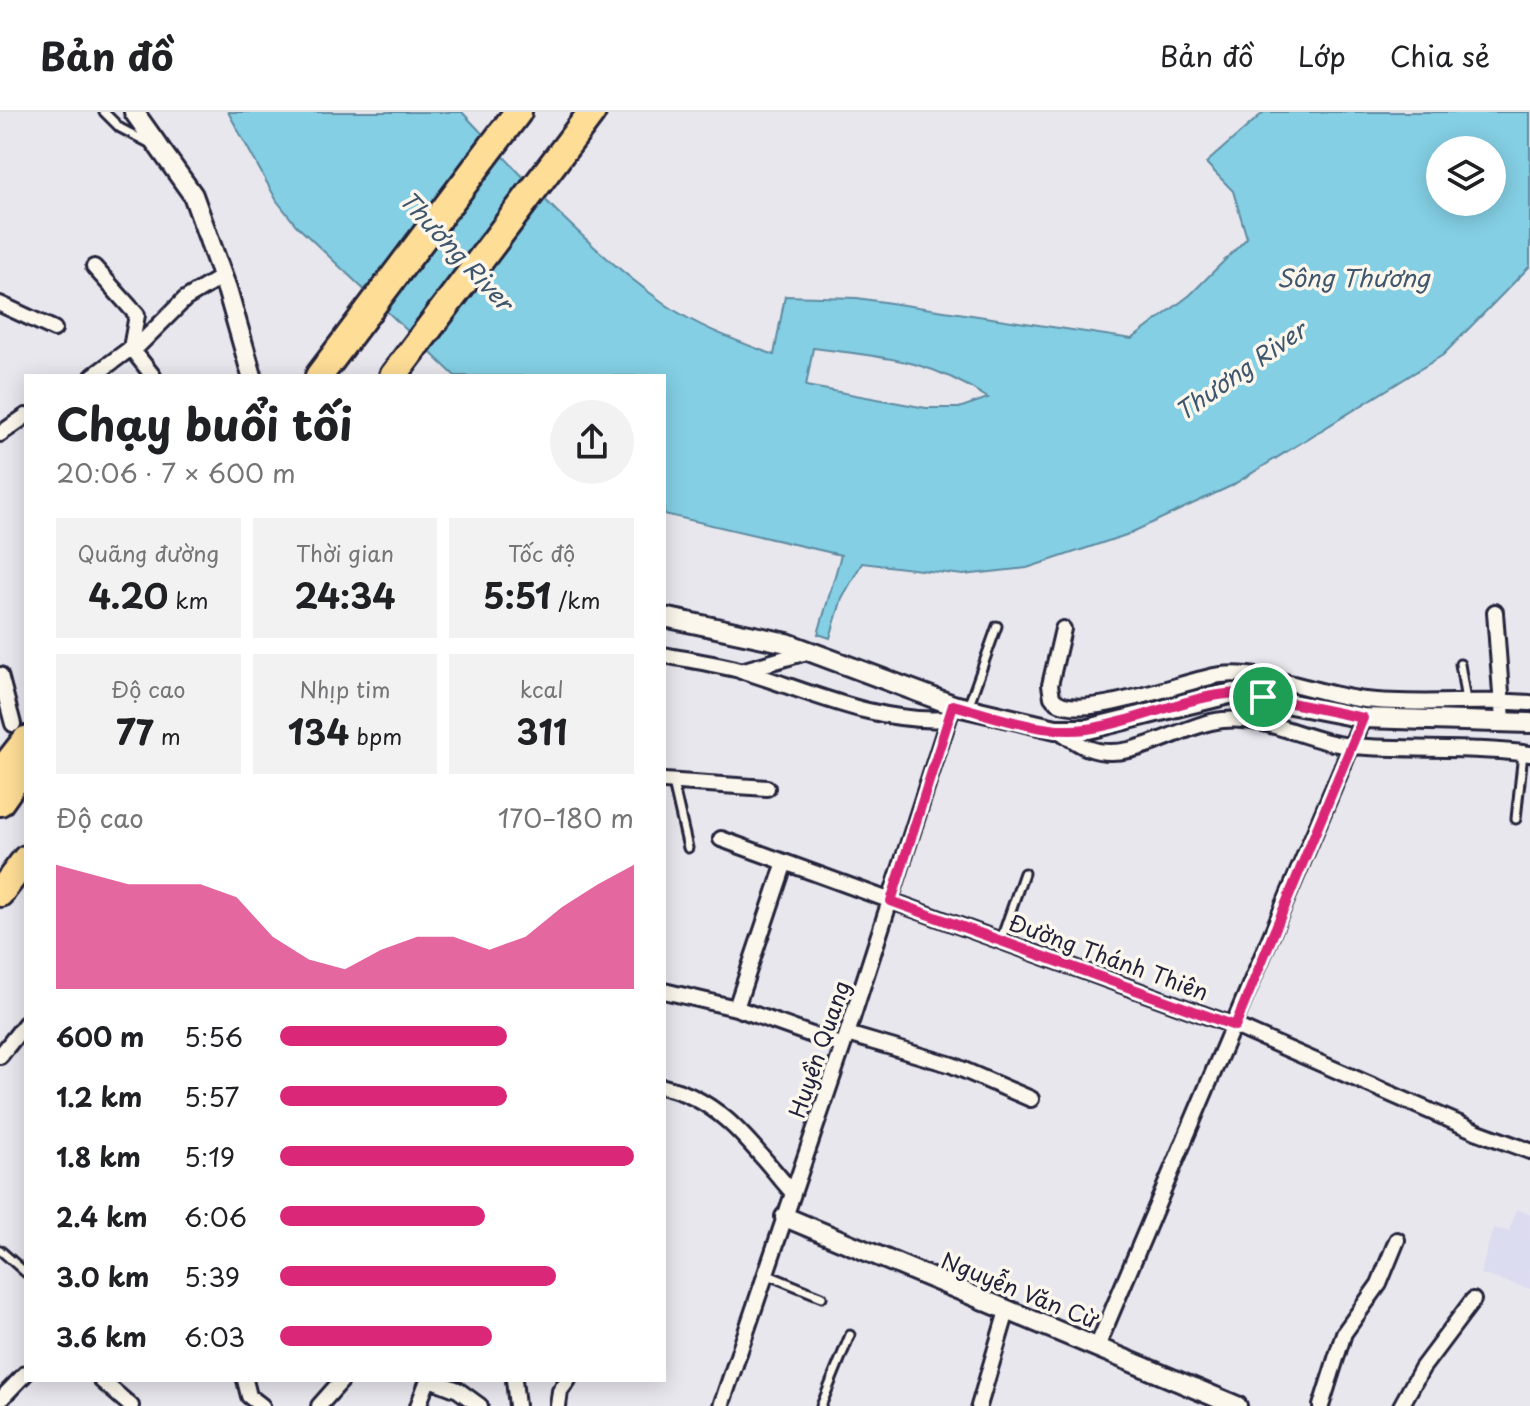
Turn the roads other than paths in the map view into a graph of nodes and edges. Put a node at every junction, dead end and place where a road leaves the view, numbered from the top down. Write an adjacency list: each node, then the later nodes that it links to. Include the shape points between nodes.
1 (104, 112): 5 (lane, via 120,128)
2 (134, 112): 5 (street)
3 (518, 112): 14 (highway)
4 (592, 112): 15 (highway)
5 (159, 147): 7 (street, via 193,195)
6 (94, 267): 10 (street, via 137,315)
7 (223, 276): 10 (street, via 185,299); 13 (street)
8 (0, 304): 9 (street)
9 (54, 329)
10 (132, 350): 11 (street); 12 (street)
11 (96, 374)
12 (151, 374)
13 (251, 374)
14 (321, 374)
15 (395, 374)
16 (24, 417): 17 (street)
17 (0, 434)
18 (1495, 612): 28 (street)
19 (666, 617): 22 (street)
20 (997, 626): 30 (lane)
21 (1063, 629): 27 (street, via 1050,685 1052,697 1063,706 1100,706 1222,675 1364,700)
22 (810, 651): 25 (street); 30 (street)
23 (666, 655): 25 (street)
24 (1460, 664): 27 (lane)
25 (741, 671): 30 (street, via 859,709 918,720)
26 (0, 675): 35 (street)
27 (1466, 701): 28 (street)
28 (1501, 701): 29 (street); 32 (street)
29 (1530, 703)
30 (956, 711): 34 (street); 50 (street, Huyền Quang)
31 (1363, 718): 32 (street); 34 (street, via 1233,693 1088,729); 36 (street)
32 (1503, 720): 33 (street)
33 (1530, 723)
34 (1056, 729): 36 (street, via 1088,748 1116,751 1232,719)
35 (20, 732): 39 (highway)
36 (1351, 746): 37 (street); 55 (street)
37 (1526, 753): 43 (lane)
38 (24, 768): 42 (highway)
39 (0, 773)
40 (669, 782): 41 (street); 45 (lane)
41 (767, 788)
42 (0, 802)
43 (1516, 819)
44 (721, 839): 47 (street, Đường Thánh Thiên)
45 (688, 848)
46 (24, 862): 49 (highway)
47 (784, 865): 50 (street, Đường Thánh Thiên); 53 (street)
48 (1024, 873): 51 (lane)
49 (0, 893)
50 (891, 901): 51 (street, Đường Thánh Thiên); 56 (street, Huyền Quang)
51 (1001, 939): 55 (street, Đường Thánh Thiên)
52 (666, 991): 53 (street)
53 (736, 1008): 56 (street)
54 (24, 1026): 57 (street)
55 (1235, 1026): 60 (street, Đường Thánh Thiên); 71 (street)
56 (845, 1040): 59 (street, via 952,1065); 61 (street, Huyền Quang)
57 (0, 1056)
58 (666, 1088): 61 (street, via 716,1108)
59 (1031, 1099)
60 (1530, 1151)
61 (793, 1193): 62 (street, Huyền Quang)
62 (785, 1217): 66 (street, Huyền Quang); 69 (street, Nguyễn Văn Cừ)
63 (1397, 1240): 92 (street, via 1379,1284 1344,1333)
64 (0, 1250): 65 (lane)
65 (24, 1271)
66 (766, 1274): 67 (lane); 88 (street, Huyền Quang)
67 (822, 1297)
68 (1473, 1300): 93 (street)
69 (1007, 1311): 71 (street, Nguyễn Văn Cừ); 90 (street)
70 (850, 1335): 89 (lane)
71 (1097, 1347): 91 (street, Nguyễn Văn Cừ)
72 (24, 1375): 80 (street)
73 (103, 1382): 81 (street)
74 (246, 1382): 82 (street, via 249,1396)
75 (340, 1382): 83 (street)
76 (429, 1382): 84 (street)
77 (436, 1382): 85 (street)
78 (514, 1382): 86 (street)
79 (567, 1382): 87 (street)
80 (0, 1400)
81 (131, 1406)
82 (262, 1406)
83 (319, 1406)
84 (418, 1406)
85 (480, 1406)
86 (517, 1406)
87 (558, 1406)
88 (721, 1406)
89 (821, 1406)
90 (979, 1406)
91 (1237, 1406)
92 (1321, 1406)
93 (1401, 1406)

